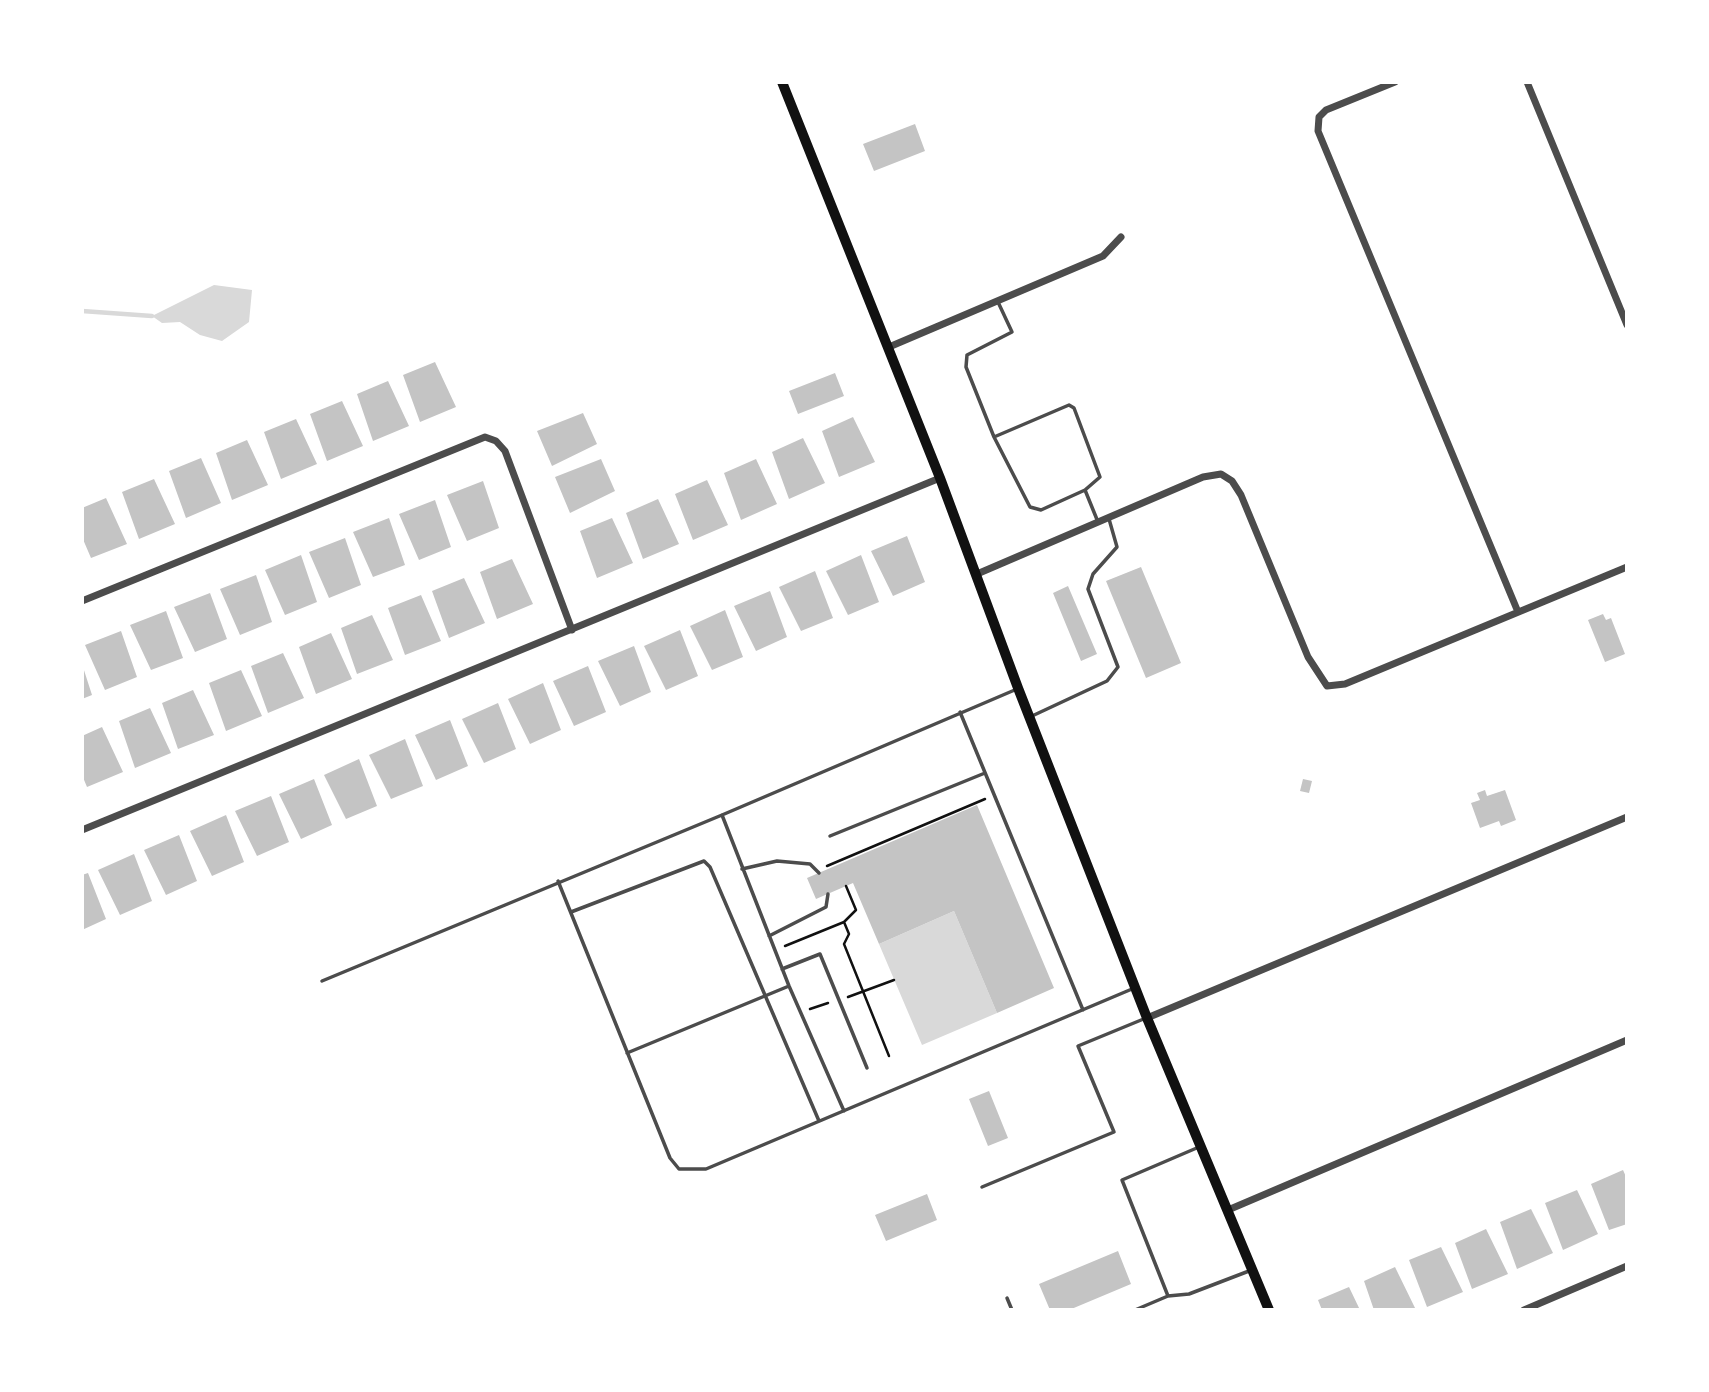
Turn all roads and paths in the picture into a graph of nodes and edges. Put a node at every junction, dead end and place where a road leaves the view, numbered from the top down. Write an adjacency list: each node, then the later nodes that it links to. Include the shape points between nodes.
1 (782, 82): 7 (main road)
2 (1395, 82): 16 (street, via 1326,110 1319,117 1318,131)
3 (1527, 82): 6 (street)
4 (1121, 237): 5 (street, via 1103,256)
5 (998, 301): 7 (street); 8 (lane, via 1012,332 967,355 966,367)
6 (1627, 325)
7 (889, 347): 9 (main road)
8 (994, 437): 10 (lane, via 1030,507 1041,510); 10 (lane, via 1069,405 1100,477)
9 (940, 478): 14 (main road); 17 (street)
10 (1085, 490): 12 (lane)
11 (1108, 517): 12 (street); 16 (street, via 1203,477 1221,474 1232,481 1308,657 1327,686 1345,684); 20 (lane, via 1117,547 1093,574 1088,589 1118,667 1107,681)
12 (1098, 522): 14 (street)
13 (1627, 567): 16 (street)
14 (977, 574): 18 (main road)
15 (82, 601): 17 (street, via 485,437 505,451)
16 (1518, 612)
17 (572, 631): 25 (street)
18 (1018, 688): 19 (lane); 20 (main road)
19 (960, 712): 21 (lane); 23 (lane)
20 (1030, 717): 40 (main road)
21 (985, 773): 26 (lane); 45 (lane)
22 (985, 799): 28 (path)
23 (722, 815): 27 (lane); 29 (lane)
24 (1627, 817): 46 (street)
25 (82, 830)
26 (830, 836)
27 (742, 869): 28 (lane, via 777,861 810,864); 34 (lane)
28 (818, 871)
29 (558, 881): 32 (lane); 38 (lane)
30 (846, 886): 33 (path, via 856,909)
31 (828, 894): 34 (lane, via 826,907)
32 (570, 912): 42 (lane, via 704,861); 48 (lane)
33 (844, 922): 35 (path); 41 (path, via 849,934 844,944)
34 (769, 936): 35 (lane)
35 (775, 950): 36 (lane)
36 (782, 968): 39 (lane); 43 (lane, via 820,954)
37 (894, 980): 41 (path)
38 (322, 981)
39 (789, 986): 42 (lane); 51 (lane)
40 (1135, 988): 45 (lane); 46 (main road)
41 (863, 991): 43 (path); 49 (path)
42 (765, 995): 48 (lane); 52 (lane)
43 (839, 1000): 44 (path); 50 (lane)
44 (810, 1009)
45 (1083, 1010): 51 (lane)
46 (1147, 1018): 53 (main road); 54 (lane, via 1078,1046 1114,1132)
47 (1627, 1040): 55 (street)
48 (627, 1053): 52 (lane, via 670,1158 679,1169 706,1169)
49 (889, 1056)
50 (867, 1068)
51 (844, 1111): 52 (lane)
52 (819, 1121)
53 (1201, 1146): 55 (main road); 58 (lane, via 1122,1180)
54 (982, 1187)
55 (1228, 1210): 57 (main road)
56 (1627, 1266): 63 (street)
57 (1252, 1269): 58 (lane, via 1189,1294); 62 (main road)
58 (1168, 1296): 61 (lane)
59 (1007, 1298): 60 (lane)
60 (1012, 1310)
61 (1135, 1310)
62 (1269, 1310)
63 (1524, 1310)

